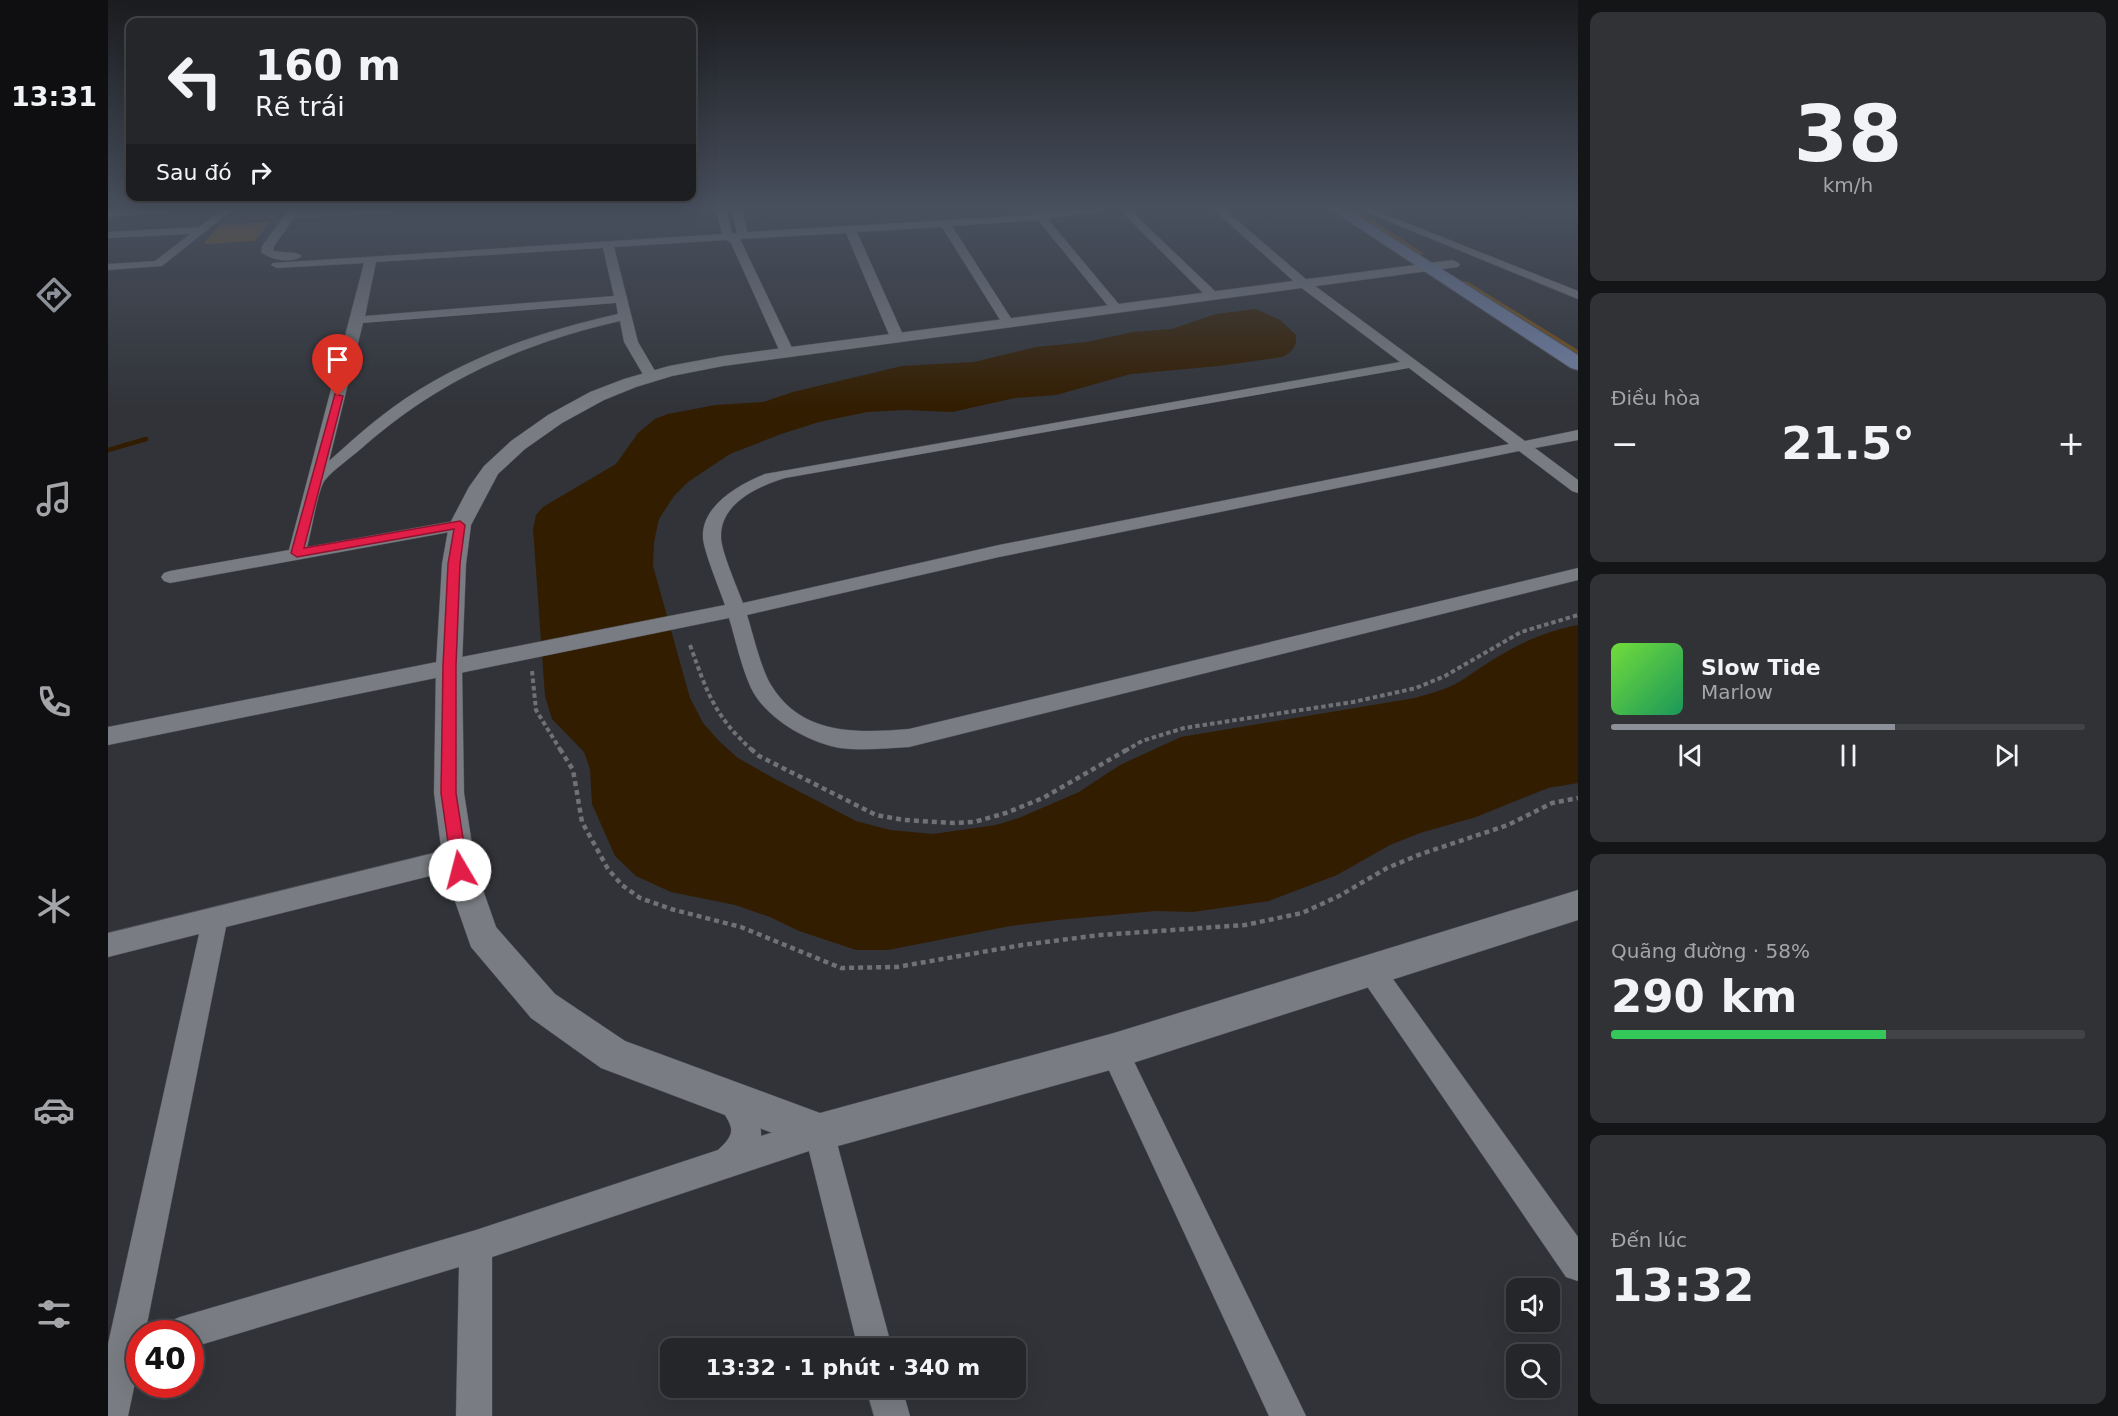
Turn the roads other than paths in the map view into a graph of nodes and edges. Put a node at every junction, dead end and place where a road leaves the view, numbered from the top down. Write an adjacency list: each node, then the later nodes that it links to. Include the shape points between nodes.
1 (367, 276): 18 (street)
2 (615, 276): 15 (street)
3 (754, 276): 21 (street)
4 (870, 276): 20 (street)
5 (978, 276): 19 (street)
6 (1090, 276): 16 (street)
7 (1193, 276): 13 (street)
8 (1294, 276): 12 (street)
9 (1352, 276): 12 (street)
10 (1440, 276): 23 (main road)
11 (1531, 276): 14 (street)
12 (1302, 283): 13 (street); 22 (street)
13 (1212, 295): 16 (street)
14 (1578, 295)
15 (621, 299): 17 (street); 18 (street)
16 (1116, 308): 19 (street)
17 (625, 316): 24 (street, via 631,342); 27 (street, via 560,331 457,374 397,411)
18 (357, 320): 27 (street)
19 (1008, 323): 20 (street)
20 (897, 337): 21 (street)
21 (787, 352): 24 (street)
22 (1409, 364): 26 (street); 33 (street, via 769,478 729,500 712,528 715,550)
23 (1578, 364)
24 (651, 376): 29 (street, via 572,409 518,445 491,470)
25 (1578, 435): 26 (street)
26 (1522, 448): 28 (street); 33 (street, via 999,551)
27 (316, 480): 30 (street)
28 (1578, 488)
29 (460, 525): 30 (street); 34 (street)
30 (297, 553): 32 (street)
31 (1578, 574): 33 (street, via 909,738 874,741 827,735 796,721 775,705 761,687)
32 (170, 577)
33 (736, 611): 34 (street)
34 (449, 666): 35 (street); 36 (street, via 449,793)
35 (108, 736)
36 (458, 858): 38 (street); 42 (street, via 483,936 543,1006 614,1055)
37 (1578, 905): 40 (street)
38 (215, 919): 39 (street); 47 (street)
39 (108, 945)
40 (1371, 970): 41 (street); 46 (street)
41 (1114, 1050): 43 (street); 55 (street)
42 (731, 1098): 43 (street); 44 (street, via 748,1131 745,1146)
43 (820, 1132): 44 (street); 49 (street)
44 (728, 1163): 45 (street)
45 (476, 1246): 48 (street); 53 (street)
46 (1578, 1265)
47 (137, 1320)
48 (204, 1327)
49 (872, 1338)
50 (126, 1366): 52 (street)
51 (887, 1398): 54 (street)
52 (110, 1416)
53 (474, 1416)
54 (892, 1416)
55 (1288, 1416)

